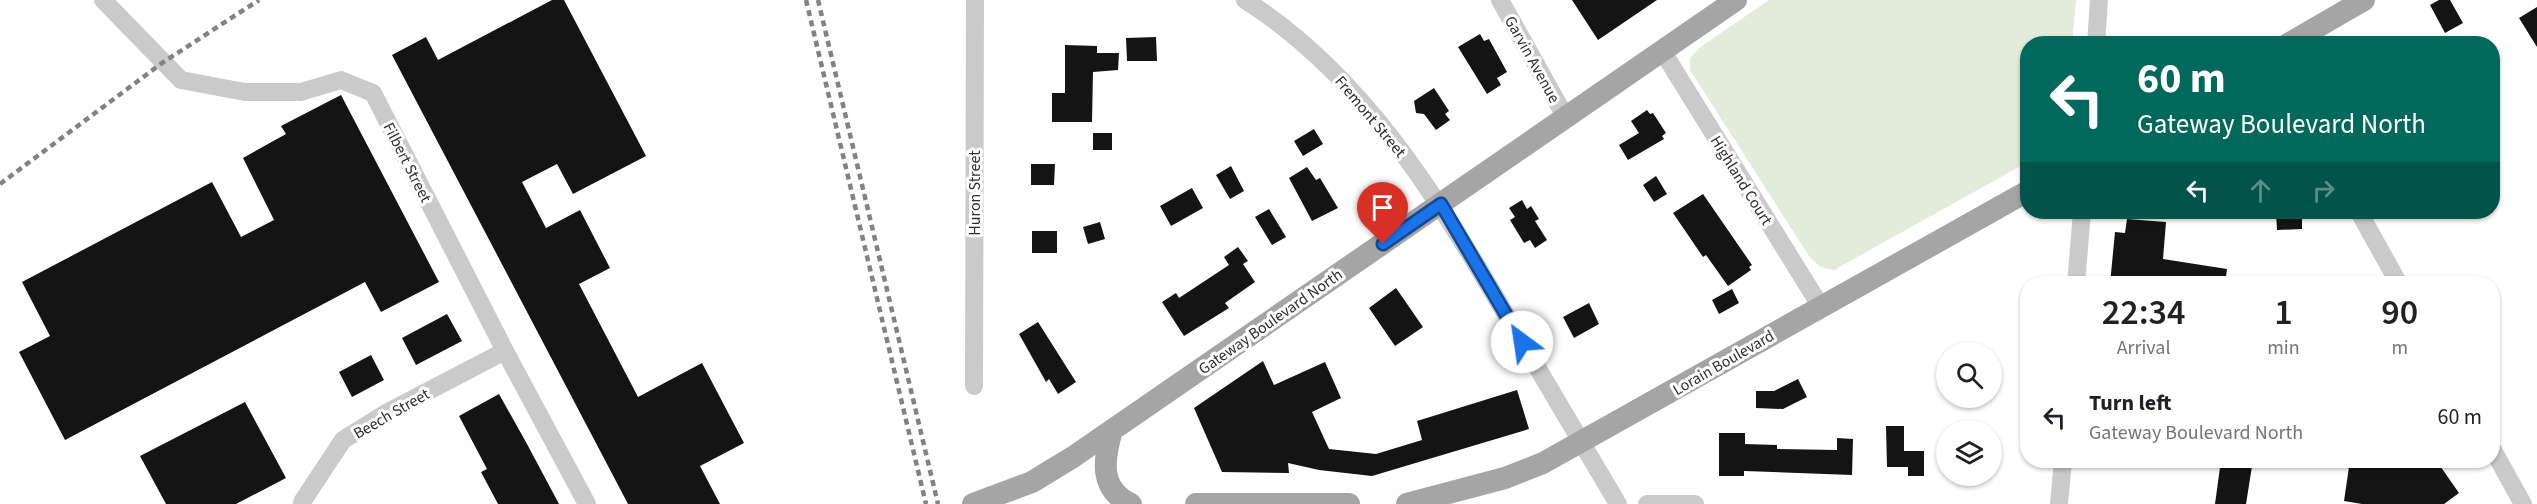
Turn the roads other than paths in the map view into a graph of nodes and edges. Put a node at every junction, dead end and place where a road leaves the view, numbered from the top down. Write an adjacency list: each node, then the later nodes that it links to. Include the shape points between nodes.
1 (103, 0): 19 (street, Filbert Street, via 181,80 245,92 301,92 341,80 373,93)
2 (975, 0): 20 (street, Huron Street)
3 (1245, 0): 13 (street, Fremont Street, via 1336,73)
4 (1500, 0): 11 (street, Garvin Avenue)
5 (1736, 0): 10 (main road, Gateway Boulevard North)
6 (2099, 0): 8 (street)
7 (2364, 0): 9 (main road)
8 (2097, 36)
9 (2302, 36)
10 (1663, 52): 11 (main road, Gateway Boulevard North); 18 (street, Highland Court)
11 (1566, 118): 13 (main road, Gateway Boulevard North)
12 (2020, 195): 18 (main road, Lorain Boulevard)
13 (1441, 204): 21 (main road, Gateway Boulevard North); 22 (street, Fremont Street)
14 (2081, 219): 16 (street)
15 (2363, 219): 17 (street)
16 (2077, 276)
17 (2395, 276)
18 (1821, 307): 22 (main road, Lorain Boulevard)
19 (505, 351): 25 (street, Beech Street, via 387,412 343,440); 26 (street, Filbert Street)
20 (974, 386)
21 (1112, 430): 27 (main road, Gateway Boulevard North, via 1032,482); 28 (main road, via 1104,459 1105,474 1120,498)
22 (1581, 443): 31 (main road, Lorain Boulevard, via 1505,478); 32 (street, Fremont Street)
23 (2500, 463): 36 (street)
24 (2062, 468): 35 (street)
25 (302, 502)
26 (587, 504)
27 (974, 504)
28 (1131, 504)
29 (1196, 504): 30 (main road)
30 (1349, 504)
31 (1407, 504)
32 (1618, 504)
33 (1647, 504): 34 (street)
34 (1695, 504)
35 (2059, 504)
36 (2523, 504)

